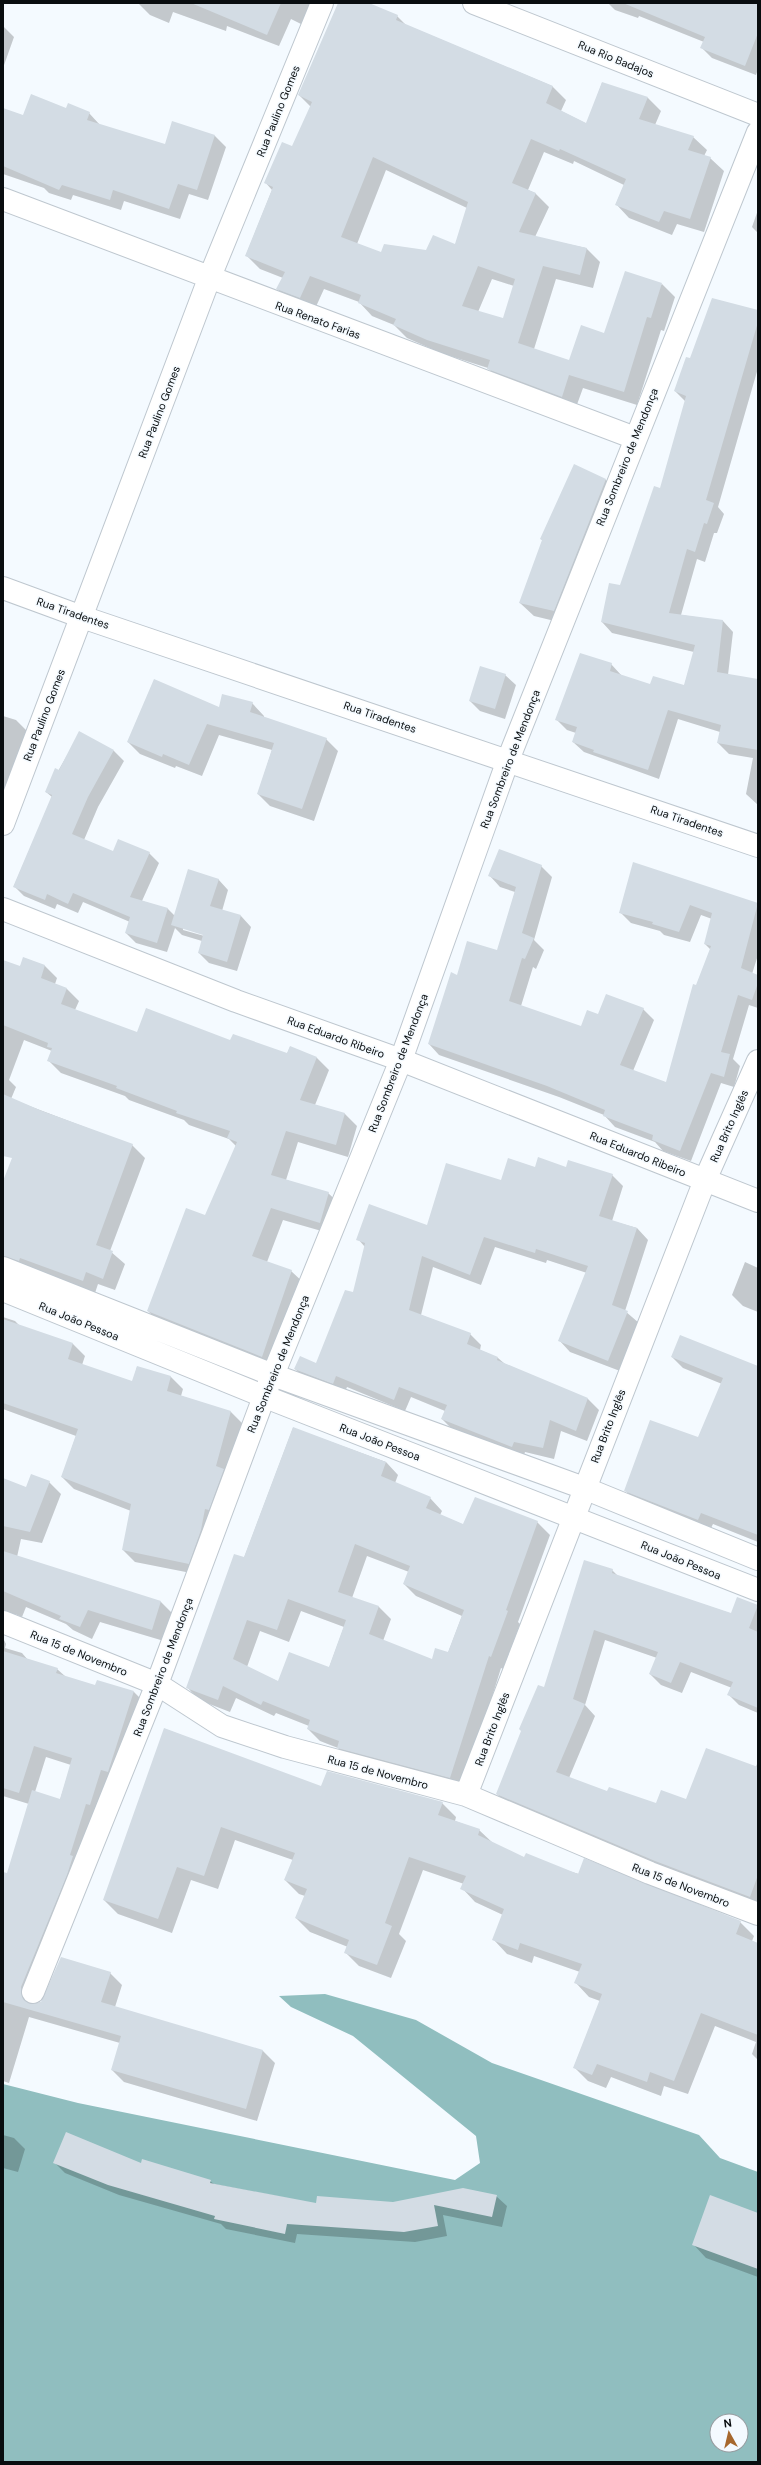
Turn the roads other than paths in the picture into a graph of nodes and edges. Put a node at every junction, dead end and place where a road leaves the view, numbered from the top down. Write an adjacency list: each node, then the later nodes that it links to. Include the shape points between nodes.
1 (322, 3): 6 (street, Rua Paulino Gomes)
2 (474, 3): 3 (street, Rua Rio Badajos)
3 (758, 115)
4 (758, 132): 7 (street, Rua Sombreiro de Mendonça)
5 (3, 199): 6 (street, Rua Renato Farias)
6 (209, 279): 7 (street, Rua Renato Farias); 9 (street, Rua Paulino Gomes)
7 (635, 438): 10 (street, Rua Sombreiro de Mendonça)
8 (3, 588): 9 (street, Rua Tiradentes)
9 (82, 617): 10 (street, Rua Tiradentes); 11 (street, Rua Paulino Gomes)
10 (508, 760): 12 (street, Rua Tiradentes); 14 (street, Rua Sombreiro de Mendonça)
11 (3, 824)
12 (758, 846)
13 (3, 908): 14 (street, Rua Eduardo Ribeiro, via 236,1001)
14 (400, 1060): 16 (street, Rua Eduardo Ribeiro); 20 (street, Rua Sombreiro de Mendonça)
15 (758, 1060): 16 (street, Rua Brito Inglês)
16 (705, 1180): 17 (street, Rua Eduardo Ribeiro); 22 (street, Rua Brito Inglês)
17 (758, 1201)
18 (3, 1268): 20 (street, Rua João Pessoa)
19 (3, 1290): 21 (street, Rua João Pessoa)
20 (273, 1375): 21 (street, Rua Sombreiro de Mendonça); 22 (street, Rua João Pessoa)
21 (263, 1396): 23 (street, Rua João Pessoa); 27 (street, Rua Sombreiro de Mendonça)
22 (584, 1488): 23 (street, Rua Brito Inglês); 24 (street, Rua João Pessoa)
23 (573, 1517): 25 (street, Rua João Pessoa); 28 (street, Rua Brito Inglês)
24 (758, 1559)
25 (758, 1590)
26 (3, 1622): 27 (street, Rua 15 de Novembro)
27 (158, 1684): 28 (street, Rua 15 de Novembro, via 222,1726 285,1747); 30 (street, Rua Sombreiro de Mendonça)
28 (466, 1795): 29 (street, Rua 15 de Novembro, via 650,1873)
29 (758, 1914)
30 (33, 1992)

